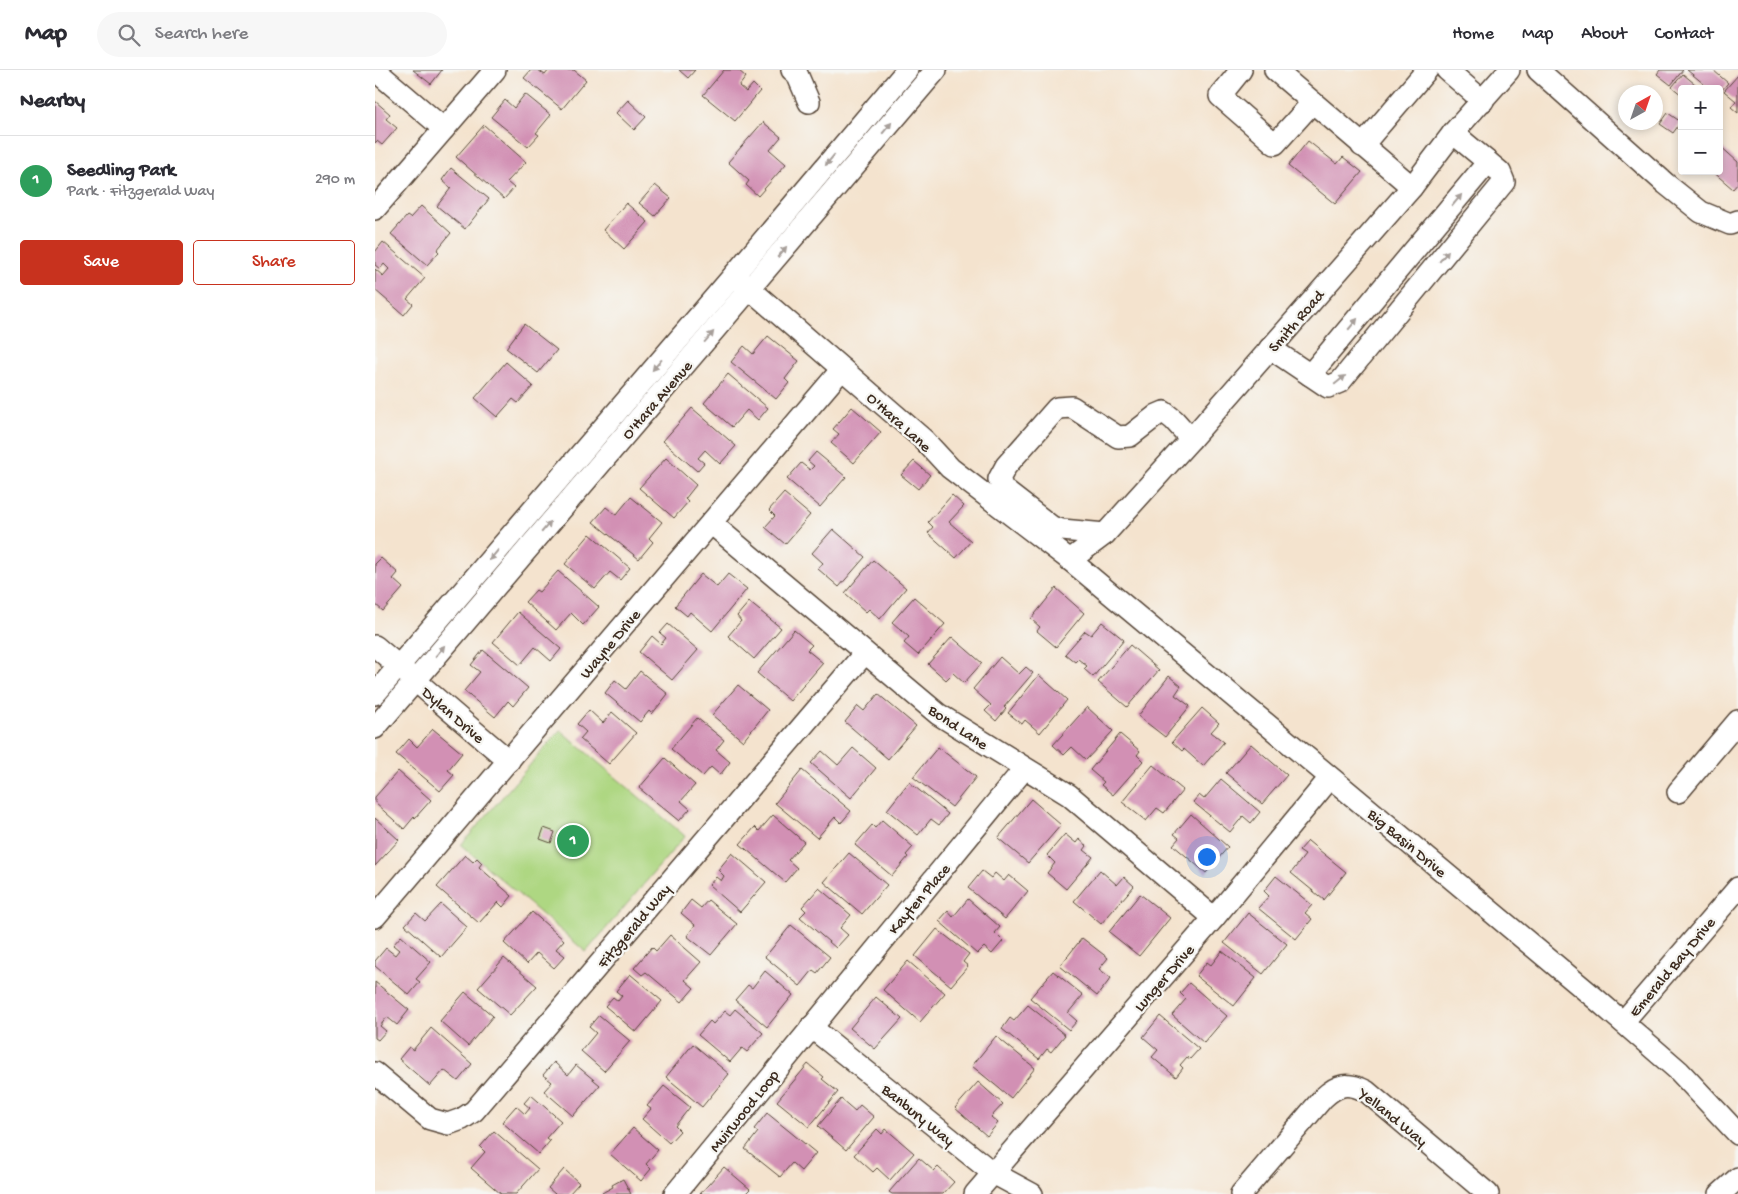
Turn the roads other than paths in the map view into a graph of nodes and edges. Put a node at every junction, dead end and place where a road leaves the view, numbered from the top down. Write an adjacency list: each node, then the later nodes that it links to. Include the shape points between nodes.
1 (375, 70): 15 (street)
2 (495, 70): 15 (street)
3 (792, 70): 13 (street, via 797,74)
4 (907, 70): 21 (street, O'Hara Avenue, one-way to 21)
5 (936, 70): 21 (street, O'Hara Avenue, one-way to 5)
6 (1241, 70): 14 (street, via 1220,96 1275,144)
7 (1274, 70): 14 (street)
8 (1427, 70): 17 (street)
9 (1447, 70): 12 (street)
10 (1509, 70): 12 (street, Smith Road)
11 (1538, 70): 20 (street, via 1701,212 1731,224)
12 (1483, 101): 16 (street, Smith Road)
13 (809, 102)
14 (1312, 103): 17 (street)
15 (444, 129): 19 (street)
16 (1453, 133): 18 (street, Smith Road); 22 (street, one-way to 16, via 1328,387 1340,382 1504,182 1500,172)
17 (1362, 146): 18 (street)
18 (1412, 187): 22 (street, Smith Road)
19 (375, 209)
20 (1738, 221)
21 (742, 282): 23 (street, O'Hara Lane); 30 (street, O'Hara Avenue, via 526,517)
22 (1270, 348): 24 (street, Smith Road)
23 (842, 369): 25 (street, Wayne Drive); 27 (street, O'Hara Lane, via 924,440 949,468)
24 (1191, 440): 26 (street, Smith Road); 26 (street, via 1164,412 1130,436 1118,437 1072,406 1057,408 1006,466 999,479 1003,489 1052,527)
25 (711, 523): 29 (street, Bond Lane); 34 (street, Wayne Drive)
26 (1105, 534): 27 (street, Smith Road)
27 (1070, 560): 36 (street, Big Basin Drive)
28 (375, 646): 30 (street, Dylan Drive)
29 (864, 654): 35 (street, Bond Lane, via 938,714); 43 (street, Fitzgerald Way, via 474,1111 448,1124 430,1120)
30 (407, 674): 31 (street, O'Hara Avenue); 33 (street, O'Hara Avenue); 34 (street, Dylan Drive)
31 (375, 694)
32 (1738, 721): 37 (street)
33 (375, 728)
34 (509, 761): 39 (street, Wayne Drive)
35 (1024, 769): 40 (street, Bond Lane, via 1069,795); 42 (street, Kayten Place)
36 (1331, 778): 40 (street, Lunger Drive); 41 (street, Big Basin Drive)
37 (1678, 792)
38 (1738, 888): 41 (street, Emerald Bay Drive)
39 (375, 917)
40 (1214, 918): 45 (street, Lunger Drive)
41 (1623, 1022): 44 (street, Big Basin Drive, via 1679,1071)
42 (811, 1027): 45 (street, Banbury Way); 47 (street, Muirwood Loop)
43 (378, 1076)
44 (1738, 1134)
45 (993, 1173): 48 (street); 49 (street, Banbury Way)
46 (1738, 1178): 52 (street)
47 (675, 1194)
48 (975, 1194)
49 (1032, 1194)
50 (1241, 1194): 51 (street, Yelland Way, via 1323,1098 1333,1089 1350,1085 1366,1091)
51 (1488, 1194)
52 (1720, 1194)

